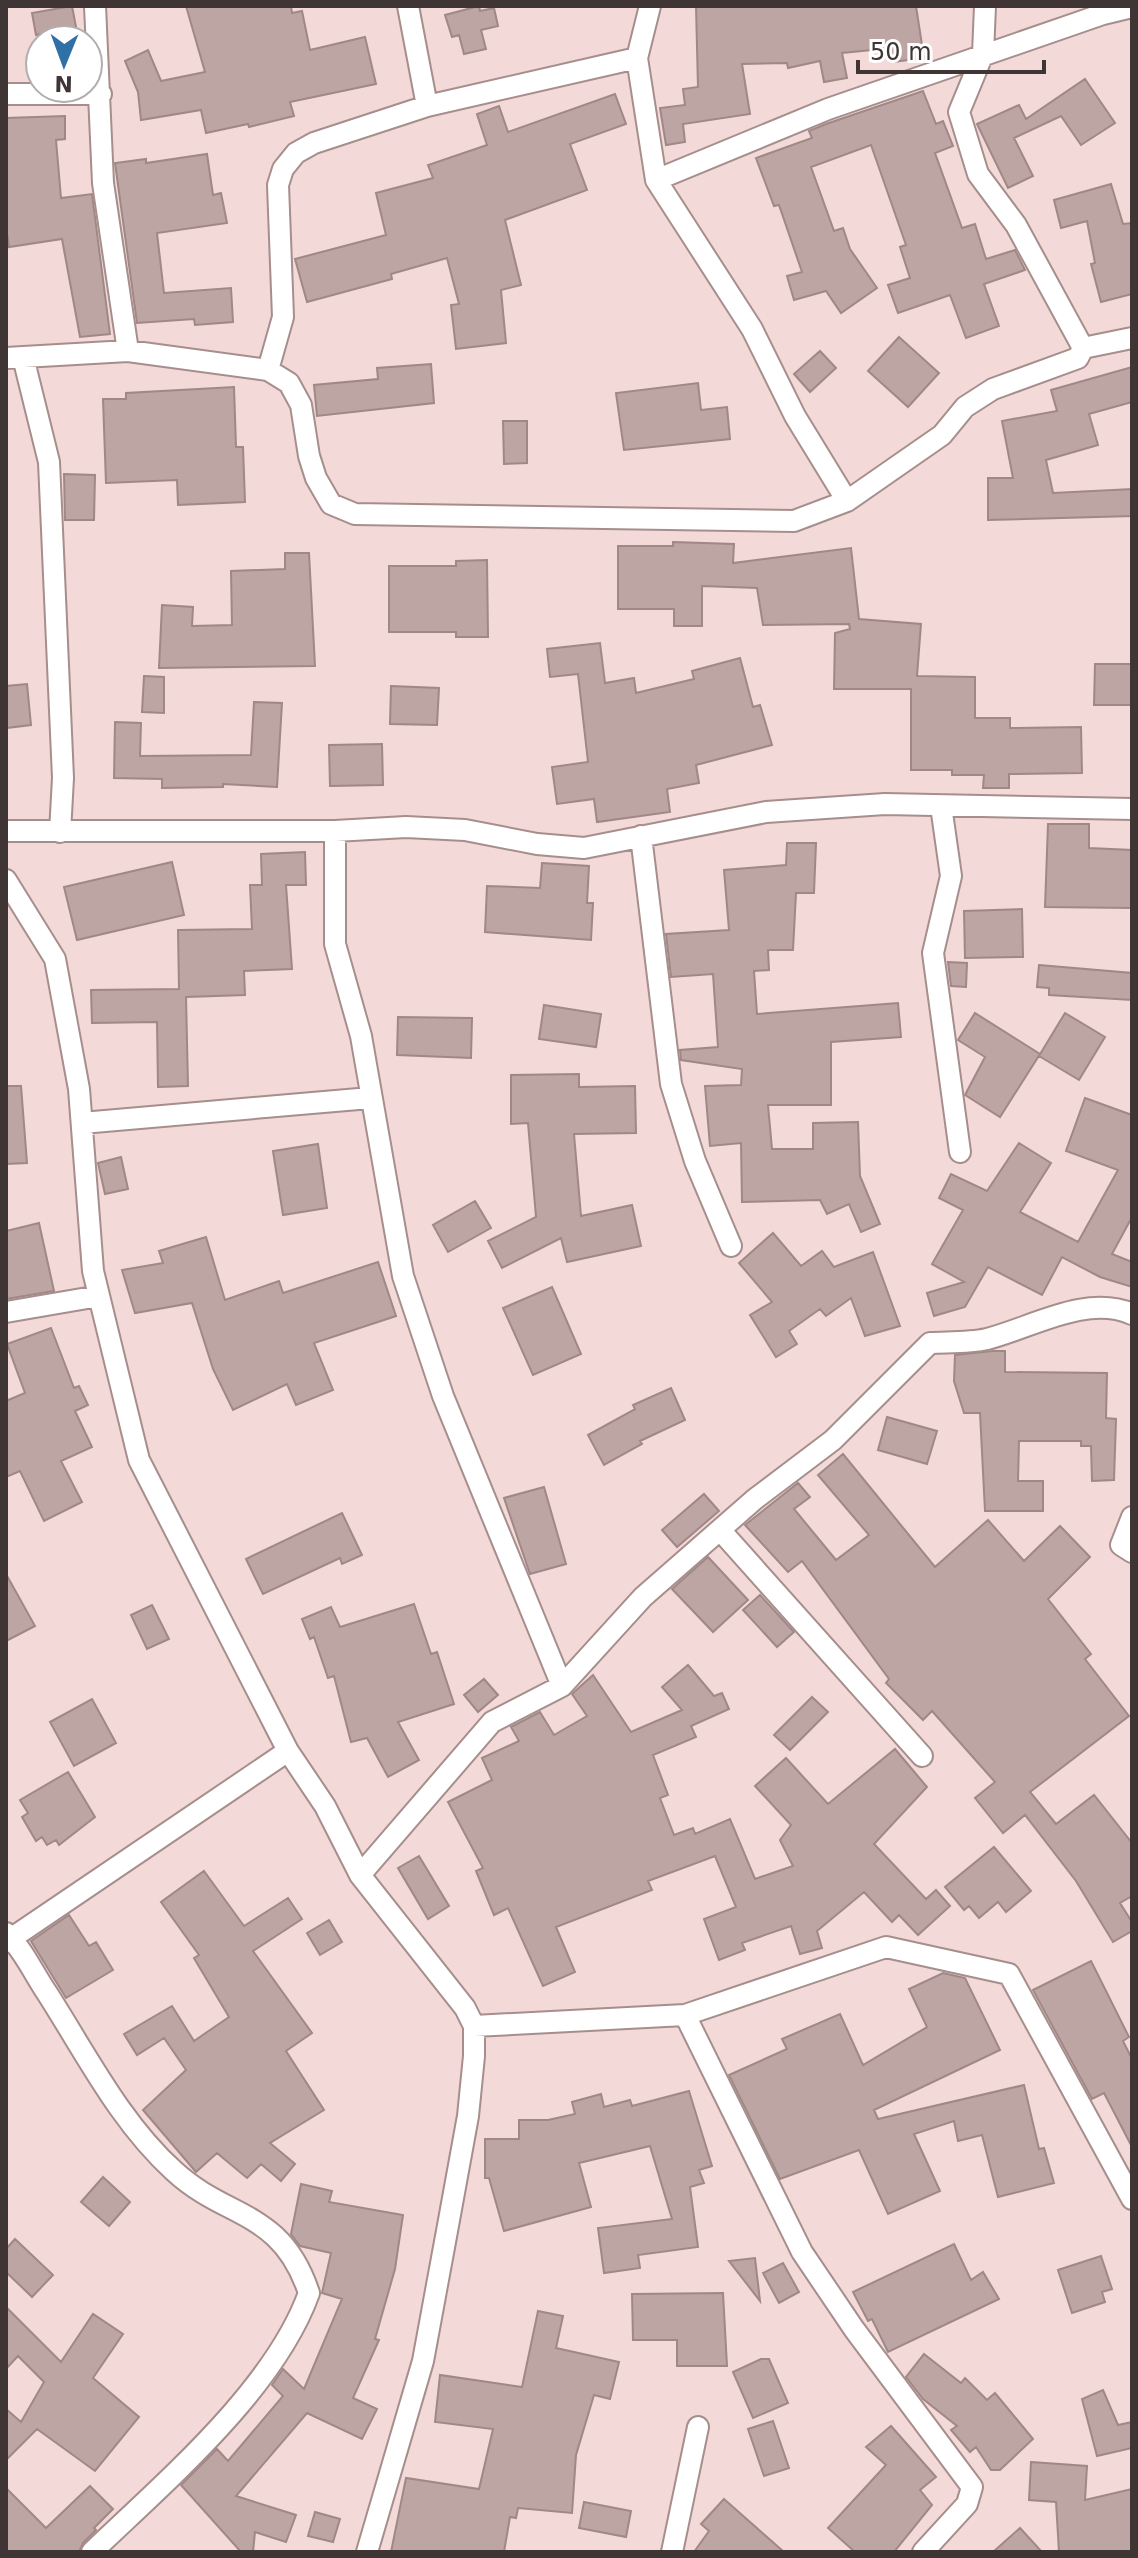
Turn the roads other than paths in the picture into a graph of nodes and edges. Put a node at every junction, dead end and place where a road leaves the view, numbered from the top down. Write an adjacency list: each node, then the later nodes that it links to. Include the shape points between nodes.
1 (408, 6): 8 (street)
2 (650, 6): 6 (street)
3 (985, 6): 5 (street)
4 (1132, 7): 5 (street)
5 (983, 54): 9 (street, via 828,109); 11 (street, via 959,112 978,174 1016,225)
6 (637, 58): 8 (street); 9 (street)
7 (101, 104): 12 (street, via 103,183)
8 (427, 106): 14 (street, via 314,143 283,169 277,204 283,317)
9 (656, 180): 15 (street, via 752,329 795,416)
10 (1132, 338): 11 (street)
11 (1083, 348): 15 (street, via 1078,358 993,389 942,435)
12 (128, 351): 13 (street); 14 (street)
13 (15, 358): 20 (street, via 49,462 63,763)
14 (268, 370): 15 (street, via 289,383 301,405 309,456 331,504 355,514 794,521)
15 (847, 501)
16 (941, 806): 17 (street); 21 (street, via 766,812); 25 (street, via 951,876 933,953)
17 (1132, 809)
18 (6, 831): 20 (street)
19 (335, 831): 20 (street); 21 (street, via 465,830 584,848); 23 (street, via 335,944 361,1036)
20 (60, 832)
21 (641, 836): 26 (street, via 671,1084 695,1161)
22 (6, 880): 24 (street, via 55,959)
23 (370, 1098): 24 (street); 33 (street, via 403,1276 443,1396)
24 (82, 1123): 27 (street)
25 (960, 1152)
26 (731, 1246)
27 (99, 1296): 28 (street); 34 (street, via 139,1460)
28 (6, 1312)
29 (1132, 1314): 31 (street, via 1090,1310 986,1339 930,1343 833,1440)
30 (1132, 1517): 32 (street, via 1121,1545)
31 (721, 1531): 33 (street, via 643,1597); 35 (street)
32 (1132, 1552)
33 (562, 1686): 36 (street, via 492,1722)
34 (288, 1751): 36 (street, via 325,1806); 37 (street)
35 (922, 1756)
36 (360, 1875): 39 (street)
37 (8, 1938): 42 (street, via 130,2124 175,2172 272,2233 297,2262 309,2293 279,2356 186,2462)
38 (685, 2015): 39 (street); 40 (street, via 886,1947 1009,1974); 45 (street, via 802,2252 972,2487 967,2504)
39 (474, 2026): 43 (street, via 468,2116 423,2361)
40 (1132, 2199)
41 (698, 2427): 44 (street)
42 (92, 2552)
43 (367, 2552)
44 (672, 2552)
45 (923, 2552)

